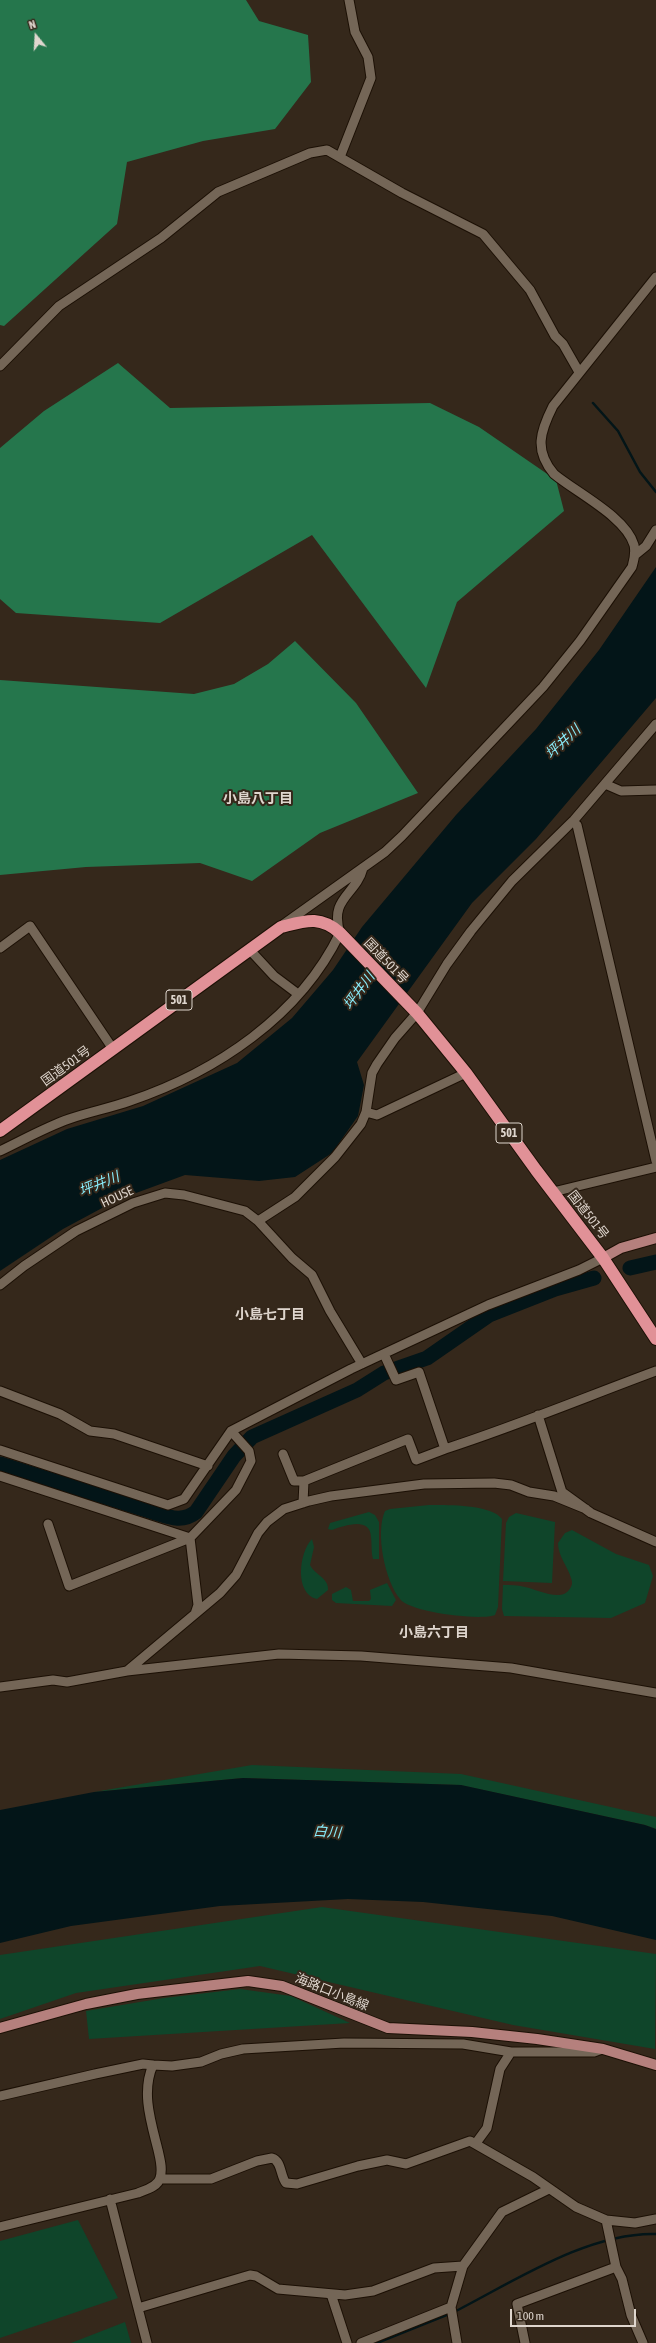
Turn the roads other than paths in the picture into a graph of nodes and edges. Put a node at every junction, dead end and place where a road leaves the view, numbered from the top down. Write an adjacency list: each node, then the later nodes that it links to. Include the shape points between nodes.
1 (349, 0): 2 (street, via 355,32 368,57 371,78)
2 (340, 157): 4 (street, via 327,150 310,153 218,192 161,238 59,306); 5 (street, via 402,193 483,234 530,290 555,336)
3 (656, 277): 5 (street)
4 (0, 366)
5 (579, 372): 7 (street, via 553,406 541,430 542,451 546,464 554,474 619,522 634,545)
6 (656, 530): 7 (street, via 646,546)
7 (635, 555): 12 (street, via 632,567 610,599 543,687 402,836)
8 (656, 724): 9 (street)
9 (605, 784): 10 (street, via 621,791); 18 (street, via 574,820 512,881 447,964)
10 (656, 790)
11 (577, 825): 24 (street)
12 (364, 867): 13 (street); 14 (street, via 362,875 341,901 336,922)
13 (281, 927): 14 (highway, 国道501号 / 501, via 312,920 324,921 330,923); 16 (highway, 国道501号 / 501)
14 (342, 935): 17 (street); 18 (highway, 国道501号 / 501)
15 (0, 948): 19 (street, via 30,926)
16 (249, 949): 17 (street, via 274,976); 19 (highway, 国道501号 / 501)
17 (298, 994): 23 (street, via 254,1036 224,1058 131,1100 68,1120)
18 (415, 1011): 20 (highway, 国道501号 / 501); 21 (street, via 372,1073)
19 (113, 1049): 22 (highway, 国道501号 / 501)
20 (466, 1073): 21 (street, via 377,1115); 26 (highway, 国道501号 / 501)
21 (366, 1112): 27 (street, via 361,1124 311,1182 295,1197)
22 (0, 1131)
23 (0, 1151)
24 (656, 1161)
25 (656, 1167): 26 (street)
26 (553, 1192): 29 (highway, 国道501号 / 501)
27 (258, 1221): 30 (street, HOUSE, via 245,1211 184,1195 164,1193 133,1203 76,1231); 33 (street, HOUSE, via 292,1258 312,1275)
28 (656, 1238): 29 (main road, via 621,1248)
29 (603, 1258): 31 (highway, 国道501号 / 501); 32 (street, via 579,1270 488,1305)
30 (0, 1285)
31 (656, 1339)
32 (384, 1354): 33 (street); 38 (street, via 396,1380 418,1372)
33 (362, 1364): 37 (street)
34 (656, 1371): 36 (street)
35 (0, 1391): 41 (street, via 60,1414 90,1431 114,1434)
36 (538, 1415): 38 (street, via 515,1426); 45 (street, via 562,1492)
37 (231, 1431): 41 (street); 47 (street, via 250,1451 252,1461 236,1490)
38 (445, 1449): 43 (street, via 416,1460 408,1439)
39 (0, 1450): 41 (street, via 168,1505 184,1499)
40 (283, 1454): 43 (street, via 294,1480)
41 (208, 1466)
42 (0, 1476): 47 (street)
43 (304, 1481): 44 (street)
44 (304, 1503): 45 (street, via 331,1496 424,1484 494,1483 554,1496); 49 (street, via 284,1509 267,1522 258,1533 236,1575 220,1593)
45 (586, 1509): 48 (street)
46 (48, 1524): 47 (street, via 68,1586)
47 (190, 1538): 49 (street, via 198,1605)
48 (656, 1542)
49 (195, 1614): 50 (street)
50 (127, 1672): 51 (street, via 67,1682 53,1680); 52 (street, via 279,1654 361,1656 511,1668)
51 (0, 1687)
52 (656, 1693)
53 (0, 2028): 54 (main road, 海路口小島線, via 86,2004 137,1994 248,1981 282,1986 388,2028 472,2032)
54 (603, 2049): 55 (street, via 594,2052); 57 (main road, 海路口小島線)
55 (511, 2052): 56 (street, via 463,2044 344,2043 243,2049 201,2062 172,2066); 59 (street, via 500,2069 487,2128)
56 (153, 2065): 58 (street, via 122,2068); 60 (street, via 148,2077 148,2107 161,2164)
57 (656, 2065)
58 (0, 2096)
59 (476, 2143): 60 (street, via 470,2141 406,2164 387,2160 297,2184 286,2183 283,2180 278,2162 272,2158 257,2161 211,2179); 61 (street)
60 (160, 2179): 62 (street, via 155,2185 138,2193)
61 (549, 2189): 64 (street, via 576,2207); 66 (street, via 502,2212)
62 (110, 2200): 65 (street); 70 (street)
63 (656, 2219): 64 (street, via 635,2223)
64 (606, 2220): 67 (street)
65 (0, 2227)
66 (463, 2266): 68 (street, via 434,2268 373,2291 345,2295); 69 (street)
67 (616, 2267): 75 (street, via 517,2304); 76 (street)
68 (330, 2294): 70 (street, via 278,2289 250,2275); 72 (street)
69 (451, 2307): 73 (street); 74 (street)
70 (138, 2308): 71 (street)
71 (147, 2343)
72 (347, 2343)
73 (361, 2343)
74 (457, 2343)
75 (525, 2343)
76 (643, 2343)

